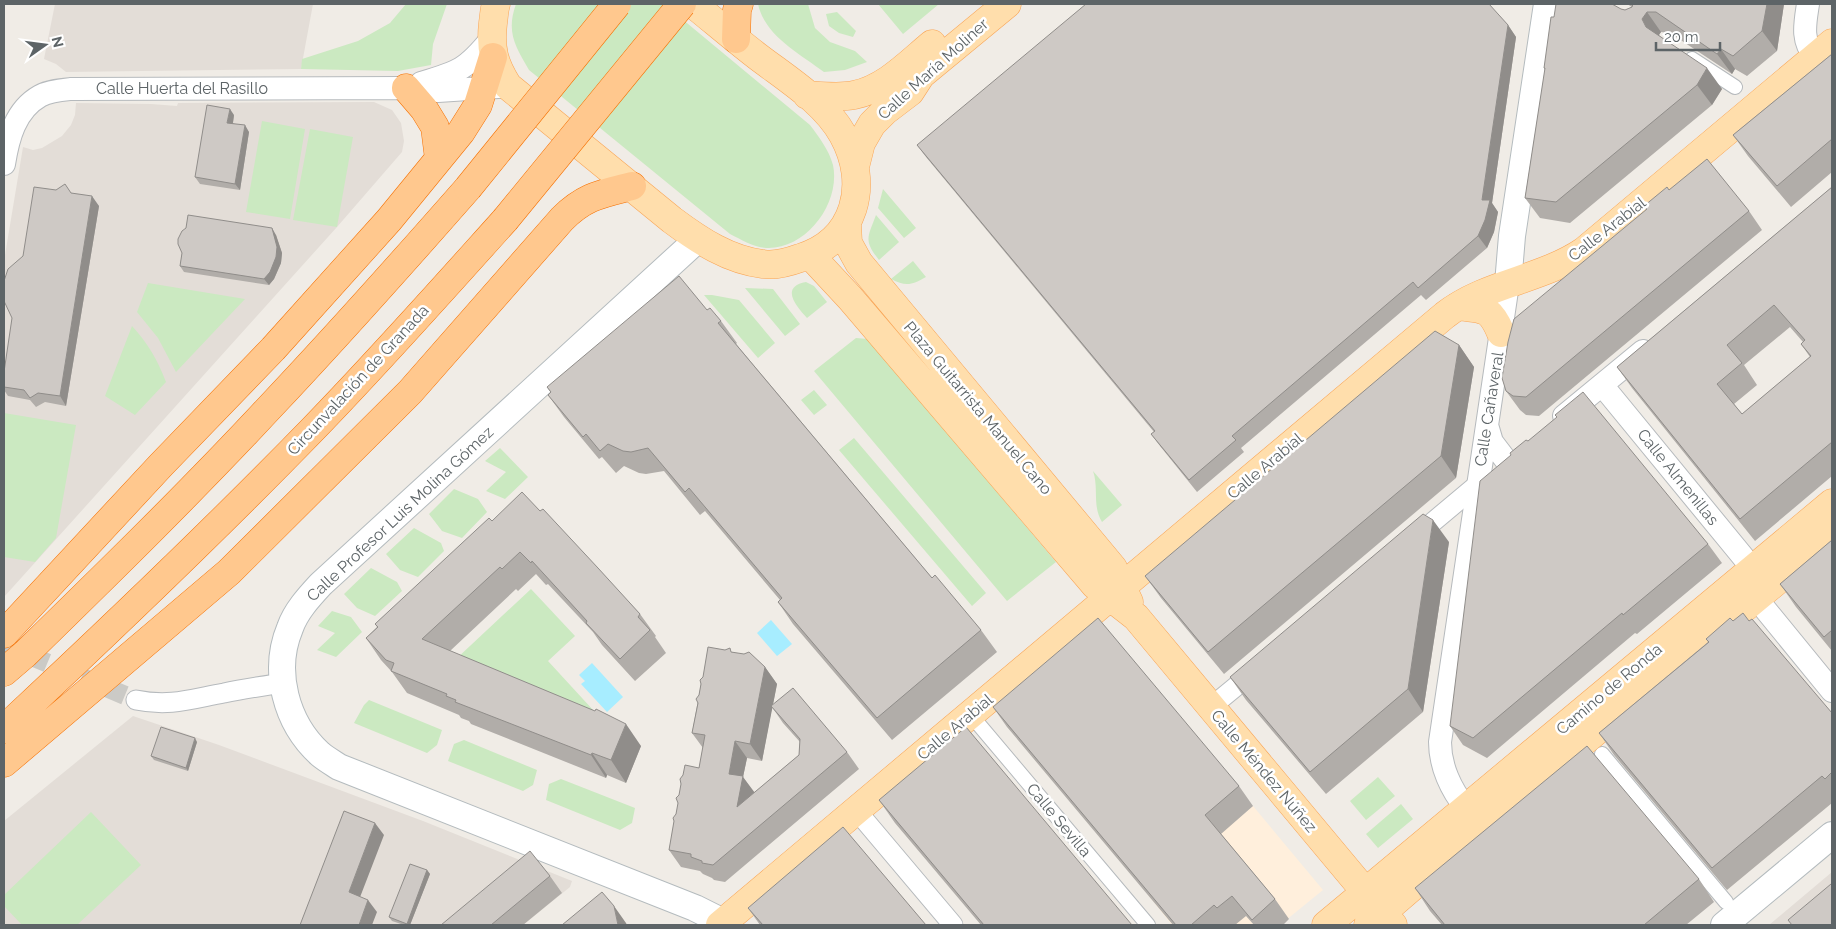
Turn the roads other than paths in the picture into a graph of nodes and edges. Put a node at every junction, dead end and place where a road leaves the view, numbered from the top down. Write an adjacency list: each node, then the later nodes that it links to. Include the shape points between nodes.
1 (496, 4): 11 (main road)
2 (617, 4): 43 (highway, bridge, via 468,188 375,294 151,530)
3 (682, 4): 49 (highway, Circunvalación de Granada, bridge, via 505,220 413,323 189,554)
4 (692, 4): 10 (main road)
5 (739, 4): 10 (highway)
6 (980, 4): 17 (main road, Calle María Moliner, via 889,79 868,91 853,96)
7 (1007, 4): 20 (main road, Calle María Moliner, via 921,76 910,92 872,124 861,143)
8 (1547, 4): 25 (main road, Calle Cañaveral)
9 (1808, 4): 12 (street, via 1804,34 1809,50)
10 (736, 40): 17 (main road)
11 (492, 48): 14 (highway); 16 (street, Calle Huerta del Rasillo, via 458,72)
12 (1824, 50): 25 (main road, Calle Arabial, via 1584,251 1560,265)
13 (1680, 51): 15 (street)
14 (496, 87): 16 (street, Calle Huerta del Rasillo, via 438,91); 18 (highway); 21 (main road)
15 (1735, 87)
16 (406, 88): 18 (highway, via 424,108 435,127); 19 (street, Calle Huerta del Rasillo, via 93,88 57,91 41,96 19,116 12,130)
17 (808, 95): 20 (main road, via 839,128)
18 (439, 160): 41 (highway, via 273,349 160,465)
19 (4, 164)
20 (855, 167): 22 (main road, via 855,199)
21 (632, 186): 23 (main road); 51 (highway, via 592,196 575,206 410,392 229,572)
22 (847, 224): 24 (main road, via 827,245); 37 (main road, Plaza Guitarrista Manuel Cano, via 850,248 866,273)
23 (698, 240): 24 (main road, via 739,260 765,264); 44 (main road, Calle Profesor Luis Molina Gómez, via 321,584 290,627 283,652)
24 (810, 256): 39 (main road, Plaza Guitarrista Manuel Cano, via 850,298 1095,585)
25 (1508, 284): 26 (main road, Calle Arabial); 27 (street, Calle Cañaveral)
26 (1458, 306): 27 (main road, via 1486,312); 36 (main road, Calle Arabial)
27 (1501, 333): 30 (street, Calle Cañaveral)
28 (1662, 335): 29 (street)
29 (1602, 385): 31 (street); 38 (street, Calle Almenillas)
30 (1487, 422): 32 (street, Calle Cañaveral); 32 (street, via 1491,439 1515,457)
31 (1548, 430)
32 (1477, 487): 35 (street); 52 (street, Calle Cañaveral, via 1440,742 1448,780)
33 (1832, 503): 38 (main road, Camino de Ronda)
34 (1832, 535): 40 (main road, Camino de Ronda)
35 (1402, 548)
36 (1162, 553): 37 (main road, via 1147,552 1119,560); 39 (main road, Calle Arabial)
37 (1106, 559): 39 (main road, Plaza Guitarrista Manuel Cano, via 1113,568)
38 (1753, 569): 40 (street); 52 (main road, Camino de Ronda)
39 (1116, 592): 47 (main road, Calle Méndez Núñez); 48 (main road, Calle Arabial)
40 (1756, 598): 45 (street); 54 (main road, Camino de Ronda)
41 (4, 634)
42 (1268, 660): 47 (street)
43 (4, 672)
44 (282, 683): 46 (street, via 186,702 160,704); 59 (main road, Calle Profesor Luis Molina Gómez, via 289,710 302,734 322,756 339,767 686,904)
45 (1832, 691)
46 (136, 700)
47 (1211, 707): 56 (main road, Calle Méndez Núñez)
48 (970, 714): 53 (main road, Calle Arabial); 61 (street, Calle Sevilla)
49 (4, 729)
50 (1602, 754): 57 (street)
51 (4, 763)
52 (1466, 808): 54 (street); 56 (main road, Camino de Ronda)
53 (856, 810): 59 (main road, Calle Arabial); 60 (street)
54 (1499, 812): 58 (main road, Camino de Ronda)
55 (1832, 835): 57 (main road)
56 (1365, 892): 58 (main road, Calle Méndez Núñez); 62 (main road, Camino de Ronda)
57 (1725, 914)
58 (1381, 921)
59 (724, 924)
60 (952, 925)
61 (1148, 925)
62 (1326, 925)

